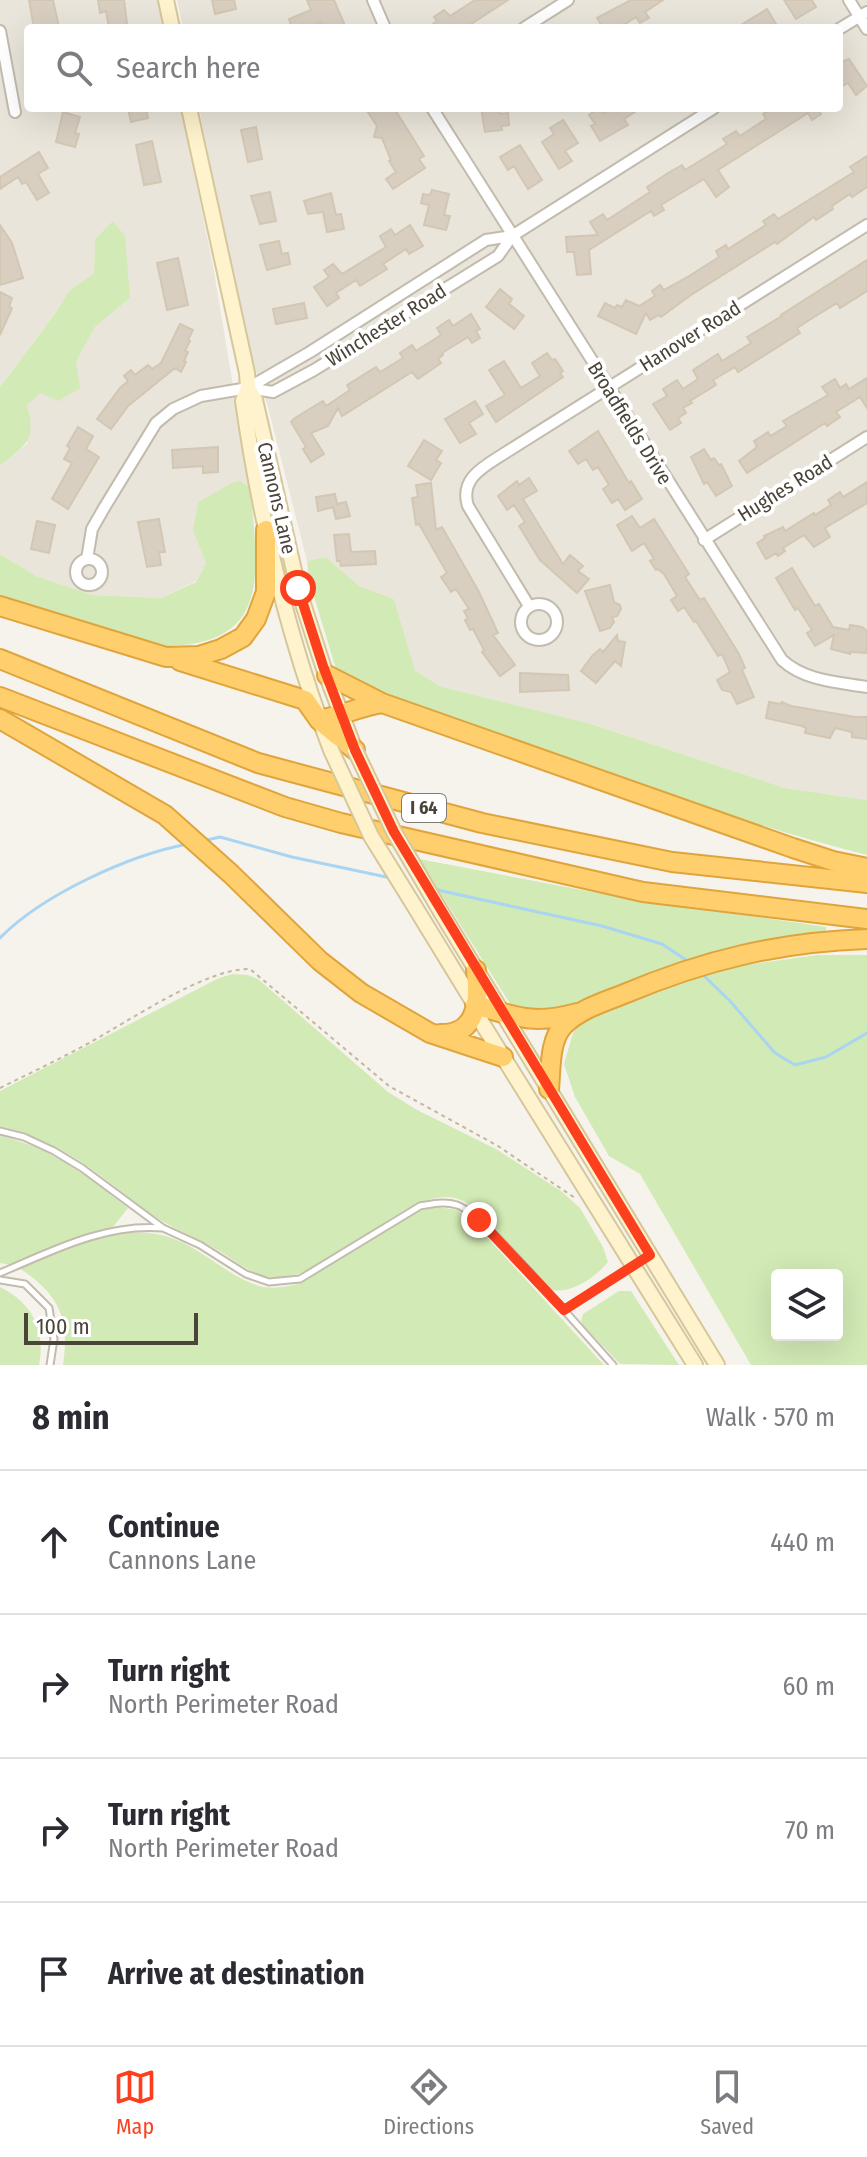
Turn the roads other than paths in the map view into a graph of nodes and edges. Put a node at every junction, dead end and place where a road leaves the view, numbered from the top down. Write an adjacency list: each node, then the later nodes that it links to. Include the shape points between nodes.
1 (166, 0): 6 (main road)
2 (373, 0): 7 (street)
3 (568, 0): 8 (street)
4 (849, 0): 5 (street)
5 (863, 14): 9 (street); 10 (street)
6 (171, 24)
7 (383, 24)
8 (530, 24)
9 (843, 26)
10 (867, 29)
11 (0, 31): 12 (street)
12 (15, 112)
13 (190, 112): 22 (main road, Cannons Lane)
14 (434, 112): 17 (street, Broadfields Drive)
15 (708, 112): 17 (street, Winchester Road)
16 (867, 225): 23 (street, Hanover Road)
17 (512, 236): 18 (street, Winchester Road, via 486,240); 19 (street, Winchester Road, via 498,256); 23 (street, Broadfields Drive)
18 (408, 290): 19 (street); 20 (street, Winchester Road)
19 (419, 305): 21 (street, Winchester Road)
20 (338, 335): 21 (street); 22 (street, Winchester Road)
21 (348, 349): 22 (street, Winchester Road, via 273,392)
22 (248, 388): 25 (main road, Cannons Lane, via 243,401); 27 (street, Winchester Road, via 201,396 156,423 92,529)
23 (608, 388): 26 (street, Broadfields Drive); 29 (street, Hanover Road, via 475,474 467,485 468,506)
24 (867, 437): 26 (street, Hughes Road)
25 (271, 526): 30 (highway, via 266,592 243,637 199,656); 32 (main road, Cannons Lane); 38 (main road, Cannons Lane, via 287,622)
26 (704, 540): 33 (street, Broadfields Drive, via 782,660 812,678)
27 (87, 559)
28 (0, 606): 30 (highway)
29 (529, 606)
30 (166, 657): 38 (highway, via 305,700)
31 (0, 659): 41 (highway, I 64, via 258,763 482,823 672,862)
32 (327, 675): 35 (highway); 36 (main road, Cannons Lane)
33 (867, 687)
34 (0, 697): 42 (highway, I 64, via 285,807 341,823 643,892)
35 (382, 703): 36 (highway); 40 (highway, via 793,848)
36 (342, 715): 38 (highway); 39 (main road, Cannons Lane)
37 (0, 719): 48 (highway, via 165,815 333,972)
38 (319, 720): 39 (highway); 45 (main road, Cannons Lane, bridge, via 371,836)
39 (355, 750): 44 (main road, Cannons Lane, bridge, via 394,832)
40 (867, 868)
41 (867, 883)
42 (867, 919)
43 (867, 939): 46 (highway, via 824,940 729,956)
44 (476, 970): 45 (highway); 47 (main road, Cannons Lane)
45 (475, 1005): 47 (highway); 48 (highway, via 468,1026 448,1034); 49 (main road, Cannons Lane)
46 (585, 1010): 47 (highway, via 541,1021); 50 (highway, via 555,1038)
47 (502, 1012): 50 (main road, Cannons Lane)
48 (430, 1033): 49 (highway)
49 (503, 1057): 54 (main road, Cannons Lane)
50 (549, 1089): 53 (main road, Cannons Lane)
51 (0, 1131): 52 (lane, via 24,1137 82,1168)
52 (163, 1228): 55 (lane, via 117,1229); 57 (lane, via 258,1279 285,1282 327,1264 420,1206 442,1202 461,1206 479,1220)
53 (650, 1255): 54 (main road); 61 (main road, Cannons Lane)
54 (633, 1266): 57 (lane); 60 (main road, Cannons Lane)
55 (0, 1273)
56 (0, 1280): 58 (lane, via 25,1284 49,1308 54,1339)
57 (564, 1310): 59 (lane)
58 (50, 1365)
59 (613, 1365)
60 (695, 1365)
61 (717, 1365)

